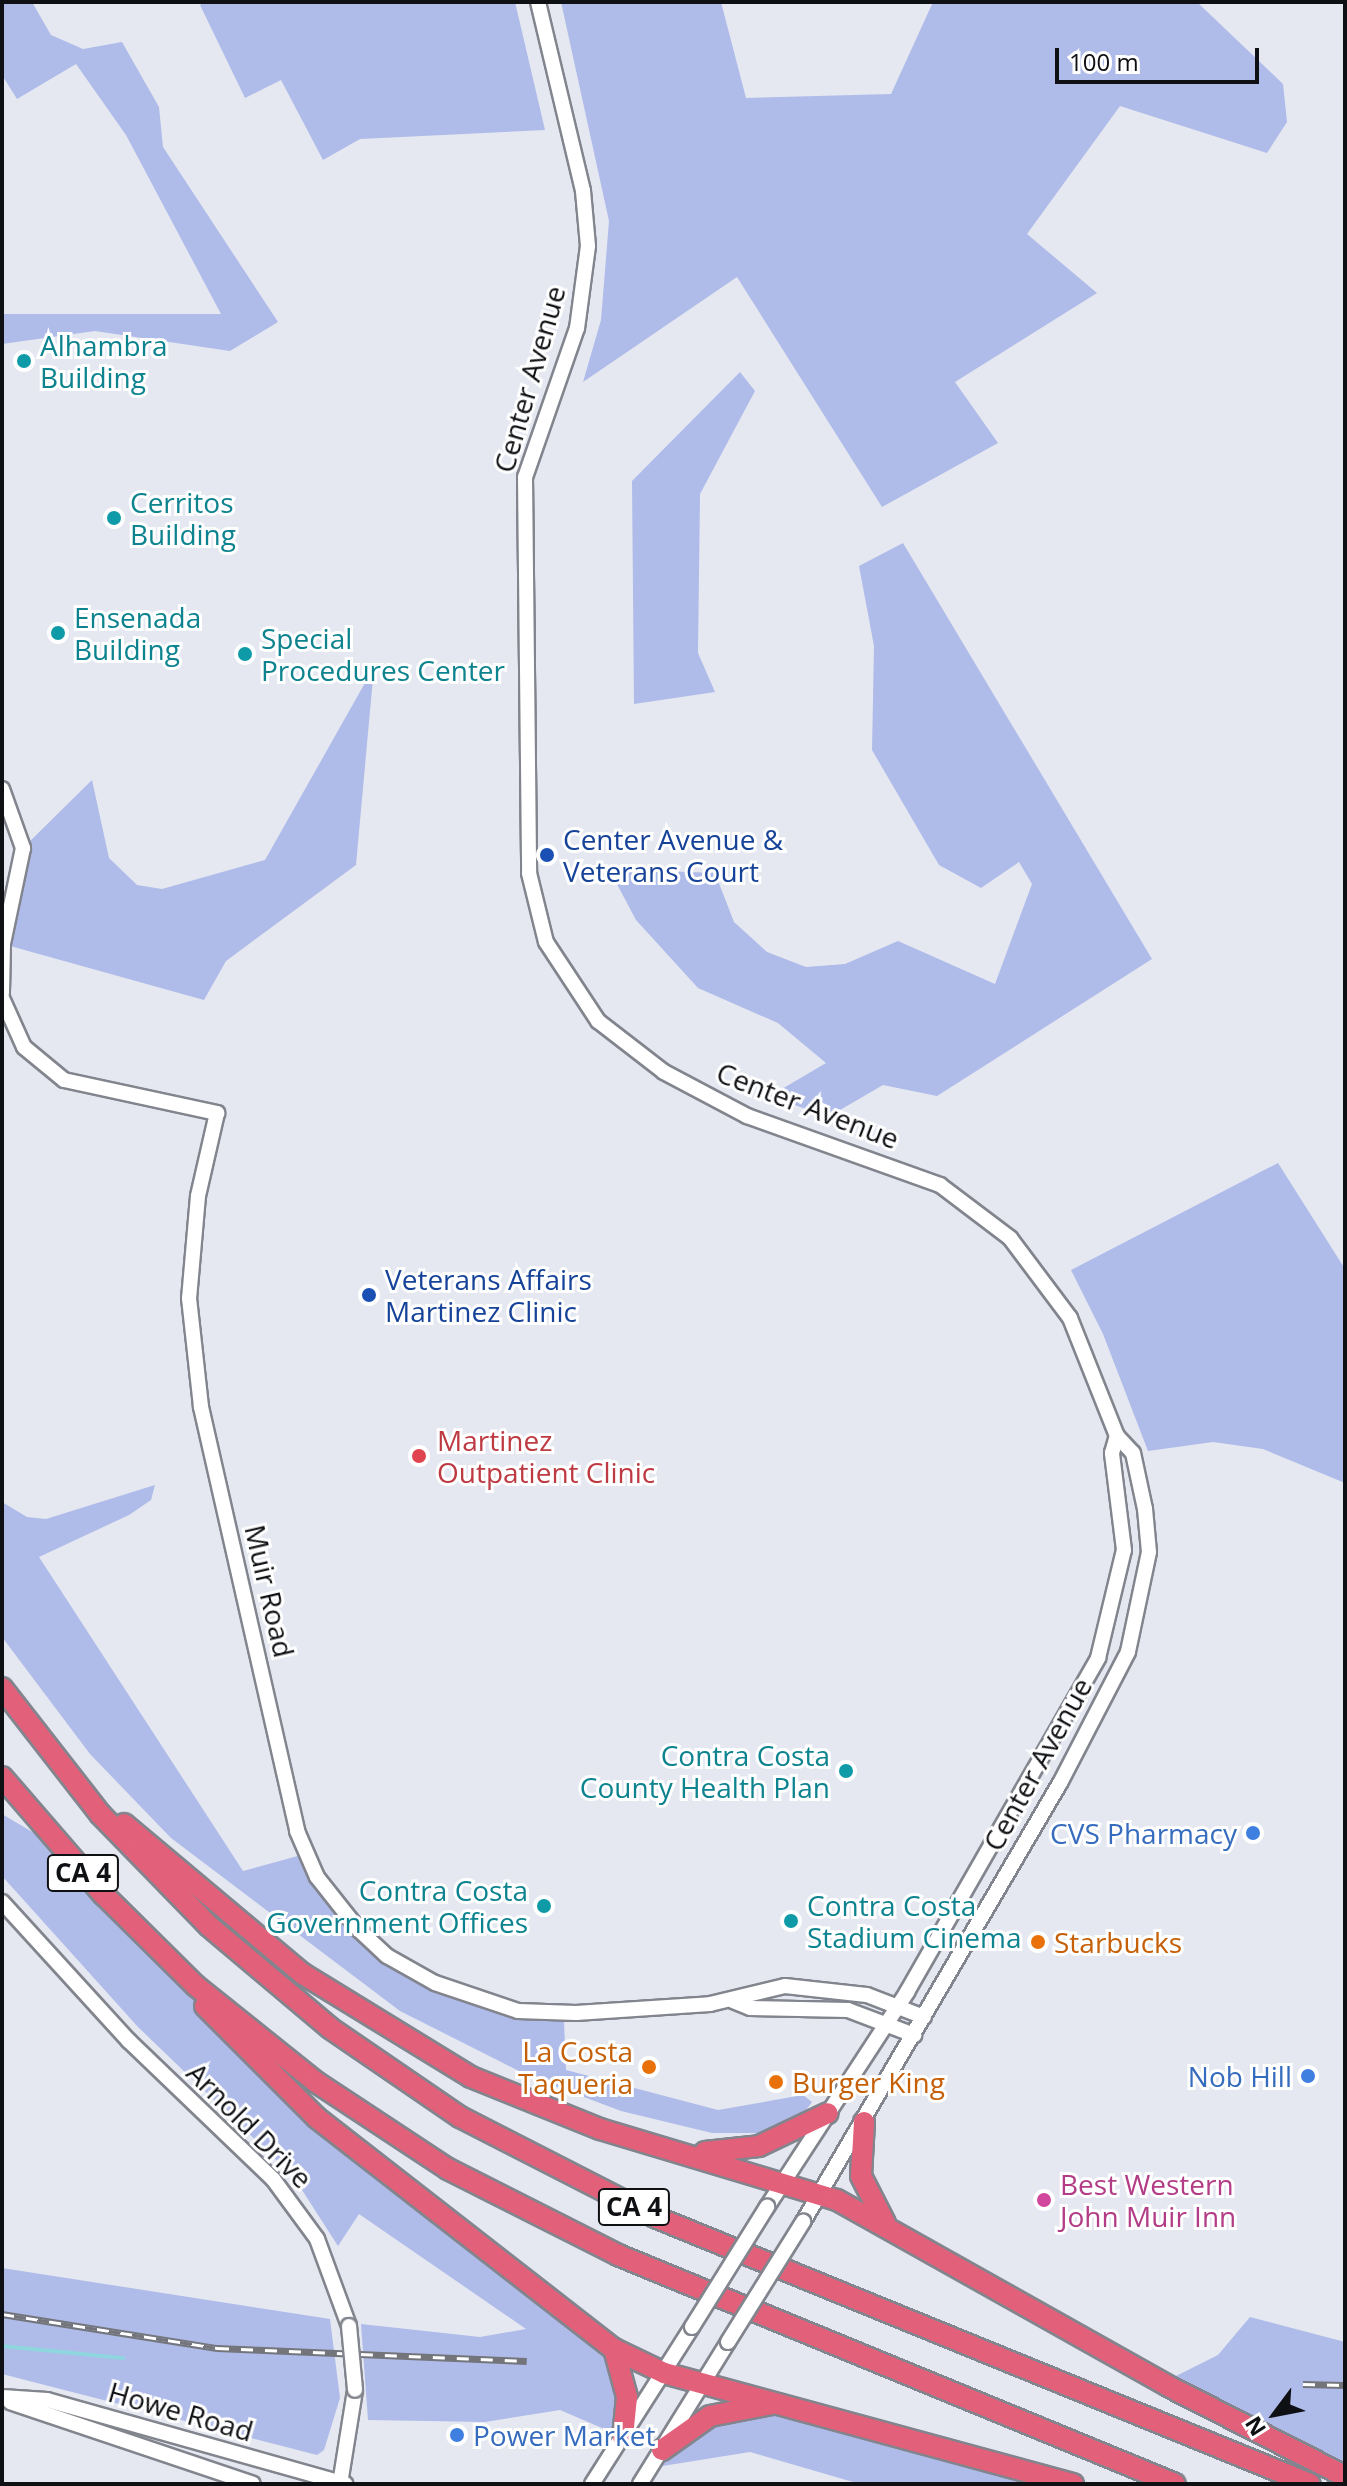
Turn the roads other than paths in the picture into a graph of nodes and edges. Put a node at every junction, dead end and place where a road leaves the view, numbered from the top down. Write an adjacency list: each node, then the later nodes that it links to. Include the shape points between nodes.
1 (538, 2): 4 (street, Center Avenue, via 583,191 588,246 577,328 525,477 529,873 546,942 598,1021 664,1072 747,1116 940,1185 1010,1238 1070,1318)
2 (2, 789): 3 (street, Muir Road, via 23,848 3,944)
3 (2, 995): 10 (street, Muir Road, via 24,1047 64,1080 217,1113 198,1196 189,1298 201,1407 297,1831 335,1902 387,1956 435,1983 518,2011 576,2013)
4 (1117, 1436): 11 (street, Center Avenue, via 1112,1453 1124,1550 1098,1658); 12 (street, Center Avenue, via 1133,1453 1149,1552 1128,1652)
5 (2, 1688): 6 (highway, CA 4)
6 (60, 1766): 17 (highway, via 230,1918 355,2012 484,2083 600,2129); 35 (highway, CA 4, via 142,1860 256,1968 380,2064 495,2138 655,2217)
7 (2, 1777): 9 (highway, CA 4)
8 (2, 1902): 30 (street, Arnold Drive, bridge, via 129,2041 273,2179 317,2239 349,2326 355,2390)
9 (171, 1962): 21 (highway, via 234,2039 317,2118); 34 (highway, CA 4, via 316,2082 503,2200 618,2255)
10 (733, 2001): 11 (street, Muir Road, via 749,1990 785,1986 842,1990); 13 (street, Muir Road, via 750,2008 848,2010)
11 (899, 2005): 12 (street, Muir Road); 13 (street, Center Avenue)
12 (924, 2017): 14 (street, Center Avenue)
13 (888, 2023): 14 (street, Muir Road); 15 (street, Center Avenue)
14 (914, 2035): 16 (street, Center Avenue)
15 (828, 2113): 17 (highway, via 759,2146); 18 (street, Center Avenue)
16 (864, 2122): 19 (street, Center Avenue); 20 (highway, via 861,2176)
17 (694, 2154): 18 (highway)
18 (784, 2180): 19 (highway); 22 (street, Center Avenue, bridge)
19 (820, 2193): 20 (highway); 23 (street, Center Avenue, bridge)
20 (887, 2226): 28 (highway, via 1168,2386)
21 (614, 2349): 22 (highway); 26 (highway, via 627,2397)
22 (664, 2373): 23 (highway); 26 (street, Center Avenue)
23 (703, 2382): 25 (highway); 27 (street, Center Avenue)
24 (2, 2397): 29 (street, Howe Road, via 43,2418); 30 (street, Howe Road, via 47,2400)
25 (778, 2402): 27 (highway, via 710,2416); 33 (highway)
26 (623, 2437): 31 (street, Center Avenue)
27 (662, 2450): 32 (street, Center Avenue)
28 (1345, 2476)
29 (253, 2484)
30 (342, 2484)
31 (592, 2484)
32 (640, 2484)
33 (1073, 2484)
34 (1175, 2484)
35 (1310, 2484)

